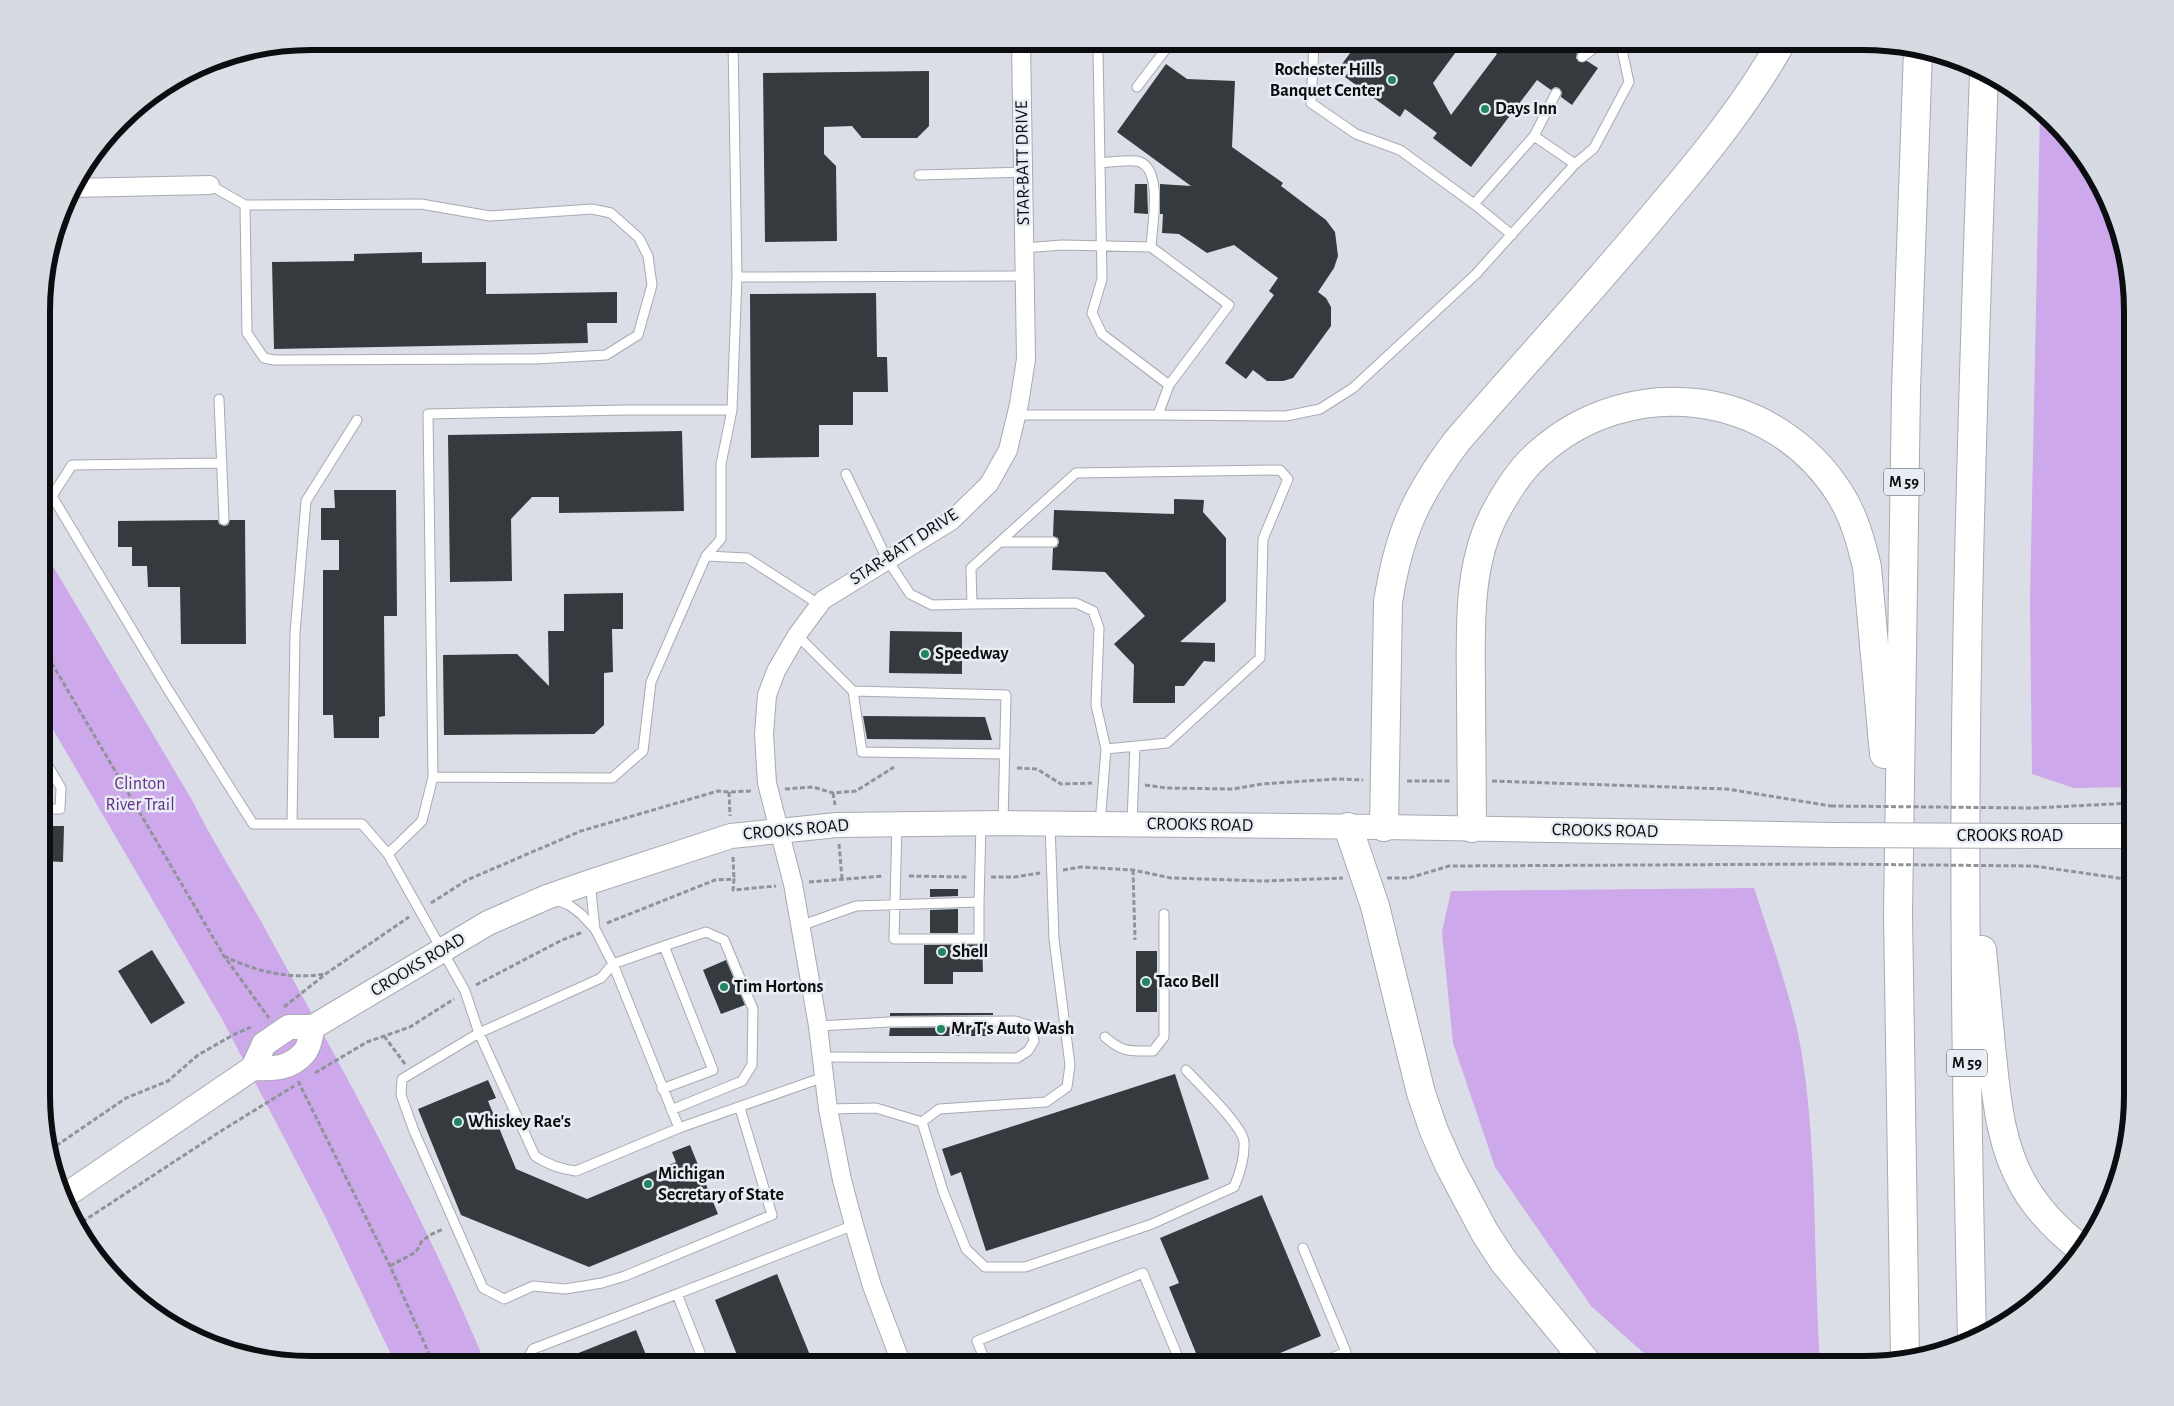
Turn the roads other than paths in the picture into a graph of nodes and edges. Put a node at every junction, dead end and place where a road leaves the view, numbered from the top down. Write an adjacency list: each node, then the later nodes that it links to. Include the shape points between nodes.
1 (733, 50): 28 (lane)
2 (1021, 50): 17 (street, STAR-BATT DRIVE)
3 (1098, 50): 15 (lane)
4 (1165, 50): 12 (lane)
5 (1314, 50): 21 (lane, via 1311,104 1356,134 1400,150)
6 (1592, 50): 10 (lane)
7 (1622, 50): 16 (lane, via 1629,82 1594,148)
8 (1777, 50): 60 (highway, via 1757,84 1709,150 1457,441 1436,469 1411,513 1393,568 1388,602)
9 (1918, 56): 70 (highway, M 59, via 1906,390)
10 (1582, 57)
11 (1984, 80): 51 (highway, M 59, via 1971,452)
12 (1137, 87)
13 (1556, 93): 14 (lane)
14 (1534, 136): 16 (lane); 21 (lane)
15 (1100, 163): 24 (lane); 25 (lane, via 1139,162 1150,171 1155,184)
16 (1575, 164): 23 (lane)
17 (1023, 172): 18 (lane); 26 (street, STAR-BATT DRIVE)
18 (919, 175)
19 (210, 185): 20 (street); 22 (lane)
20 (81, 188)
21 (1474, 204): 23 (lane)
22 (245, 205): 22 (lane, via 247,333 264,358 274,360 535,359 606,355 638,335 652,285 648,256 639,238 611,213 592,209 490,216 421,204)
23 (1512, 235): 33 (lane, via 1476,274 1354,388 1320,409 1286,416)
24 (1102, 246): 25 (lane); 26 (lane); 29 (lane, via 1102,279 1092,313 1102,334)
25 (1152, 247): 29 (lane, via 1229,305)
26 (1024, 248): 27 (street, STAR-BATT DRIVE)
27 (1025, 276): 28 (lane); 32 (street, STAR-BATT DRIVE, via 1026,359)
28 (737, 277): 31 (lane)
29 (1169, 385): 33 (lane)
30 (219, 399): 35 (lane)
31 (732, 410): 40 (lane, via 721,464 721,539); 50 (lane, via 428,414)
32 (1016, 415): 33 (lane); 41 (street, STAR-BATT DRIVE, via 1008,450 989,484 951,521)
33 (1158, 415)
34 (357, 420): 53 (lane, via 306,501 295,633)
35 (222, 463): 37 (lane); 53 (lane, via 72,465 52,496 252,824)
36 (846, 474): 41 (lane)
37 (224, 520)
38 (1000, 542): 39 (lane); 42 (lane, via 971,568); 46 (lane, via 1076,473 1280,470 1288,479 1263,540 1260,658 1167,743)
39 (1053, 542)
40 (706, 556): 43 (lane, via 748,558); 50 (lane, via 651,682 643,751 612,778)
41 (887, 559): 42 (lane, via 910,594 932,605); 43 (street, STAR-BATT DRIVE)
42 (972, 604): 47 (lane, via 1076,603 1093,611 1099,628 1096,705)
43 (820, 605): 44 (street, STAR-BATT DRIVE)
44 (797, 635): 45 (lane); 62 (street, STAR-BATT DRIVE, via 766,695 767,783)
45 (853, 691): 48 (lane, via 862,752); 48 (lane, via 1006,695)
46 (1135, 746): 47 (lane); 58 (lane)
47 (1106, 748): 57 (lane)
48 (1005, 754): 55 (lane)
49 (50, 769): 52 (lane, via 61,788 60,809)
50 (433, 777): 64 (lane, via 422,821)
51 (1967, 786): 90 (highway, via 1994,1076 2004,1138 2022,1184 2034,1203); 93 (highway, M 59, via 1967,1077)
52 (50, 809)
53 (292, 824): 64 (lane, via 362,824)
54 (897, 824): 55 (main road, CROOKS ROAD); 62 (main road, CROOKS ROAD, via 837,825); 68 (lane)
55 (992, 824): 56 (main road, CROOKS ROAD); 67 (lane)
56 (1050, 824): 57 (main road, CROOKS ROAD); 86 (lane, via 1054,939 1070,1065 1067,1087 1046,1102 938,1108)
57 (1100, 824): 58 (main road, CROOKS ROAD)
58 (1132, 824): 59 (main road, CROOKS ROAD)
59 (1348, 827): 60 (main road, CROOKS ROAD); 101 (highway, via 1375,906 1421,1093 1449,1165 1504,1262)
60 (1384, 827): 61 (main road, CROOKS ROAD)
61 (1472, 828): 63 (main road, CROOKS ROAD, bridge, via 1831,835); 70 (highway, via 1473,595 1484,542 1504,496 1536,455 1576,426 1598,416 1642,403 1694,402 1711,405 1764,424 1811,458 1841,495 1860,540 1872,600)
62 (781, 832): 65 (main road, CROOKS ROAD, via 731,836); 71 (street, STAR-BATT DRIVE)
63 (2124, 836)
64 (388, 854): 74 (lane)
65 (590, 882): 66 (main road, CROOKS ROAD); 72 (lane)
66 (547, 897): 72 (lane, via 569,905); 74 (main road, CROOKS ROAD, via 488,923)
67 (979, 902): 68 (lane); 68 (lane, via 979,939 894,939)
68 (895, 904): 71 (lane, via 856,906)
69 (1164, 914): 78 (lane, via 1164,1037 1153,1051 1132,1051 1117,1048)
70 (1898, 914): 94 (highway, M 59)
71 (800, 926): 76 (street, STAR-BATT DRIVE)
72 (595, 930): 75 (lane)
73 (664, 946): 75 (lane); 82 (lane, via 713,1070); 85 (lane, via 706,932 724,940 753,1009 752,1066 742,1081)
74 (442, 952): 77 (lane, via 465,991); 88 (main road, CROOKS ROAD, via 314,1027 289,1027 264,1044 253,1068)
75 (613, 964): 77 (lane, via 601,978); 82 (lane)
76 (818, 1026): 79 (street, STAR-BATT DRIVE); 79 (lane, via 1015,1021 1031,1026 1034,1041 1028,1051 1017,1058)
77 (478, 1033): 83 (lane, via 402,1079 402,1095 414,1131 483,1288 504,1299 534,1286 565,1289 625,1276 772,1215); 87 (lane, via 535,1156 546,1163 576,1171)
78 (1105, 1037)
79 (821, 1057): 81 (street, STAR-BATT DRIVE)
80 (1186, 1070): 86 (lane, via 1231,1119 1244,1140 1242,1167 1234,1187 1152,1224 1025,1267 985,1267 966,1249 943,1191)
81 (824, 1077): 83 (lane); 84 (street, STAR-BATT DRIVE)
82 (662, 1089): 85 (lane)
83 (740, 1108): 87 (lane)
84 (828, 1109): 86 (lane, via 876,1108); 89 (street, STAR-BATT DRIVE)
85 (671, 1110): 87 (lane)
86 (922, 1122)
87 (680, 1128)
88 (69, 1193)
89 (854, 1225): 92 (lane); 97 (street, STAR-BATT DRIVE, via 872,1286)
90 (2077, 1245)
91 (1303, 1248): 100 (lane, via 1346,1352)
92 (677, 1294): 95 (lane, via 533,1349); 96 (lane)
93 (1972, 1332)
94 (1905, 1353)
95 (529, 1356)
96 (701, 1356)
97 (899, 1356)
98 (984, 1356): 99 (lane, via 977,1340 1142,1273)
99 (1178, 1356)
100 (1336, 1356)
101 (1581, 1356)

